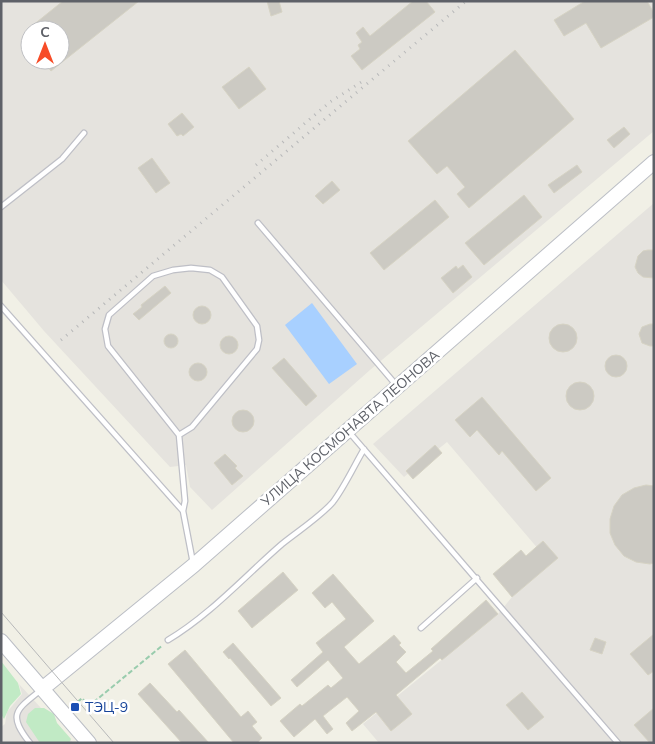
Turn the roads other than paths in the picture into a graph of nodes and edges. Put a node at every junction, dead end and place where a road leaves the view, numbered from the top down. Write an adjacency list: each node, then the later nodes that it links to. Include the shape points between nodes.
1 (84, 133): 3 (lane, via 62,159)
2 (654, 162): 6 (street, УЛИЦА КОСМОНАВТА ЛЕОНОВА)
3 (1, 208)
4 (258, 223): 6 (lane)
5 (1, 306): 10 (lane)
6 (398, 387): 7 (street, УЛИЦА КОСМОНАВТА ЛЕОНОВА)
7 (348, 431): 9 (lane); 11 (street, УЛИЦА КОСМОНАВТА ЛЕОНОВА)
8 (179, 435): 8 (lane, via 192,427 257,349 259,340 257,326 222,277 210,270 191,268 152,276 109,315 105,329 108,346); 10 (lane, via 185,501)
9 (364, 449): 12 (lane); 14 (lane, via 332,502 190,628)
10 (183, 511): 11 (lane)
11 (194, 564): 16 (street, УЛИЦА КОСМОНАВТА ЛЕОНОВА)
12 (476, 578): 13 (lane); 19 (lane)
13 (421, 628)
14 (168, 640)
15 (1, 641): 16 (street)
16 (42, 689): 17 (lane, via 23,705 16,717 17,725); 18 (street)
17 (30, 743)
18 (90, 743)
19 (618, 743)

